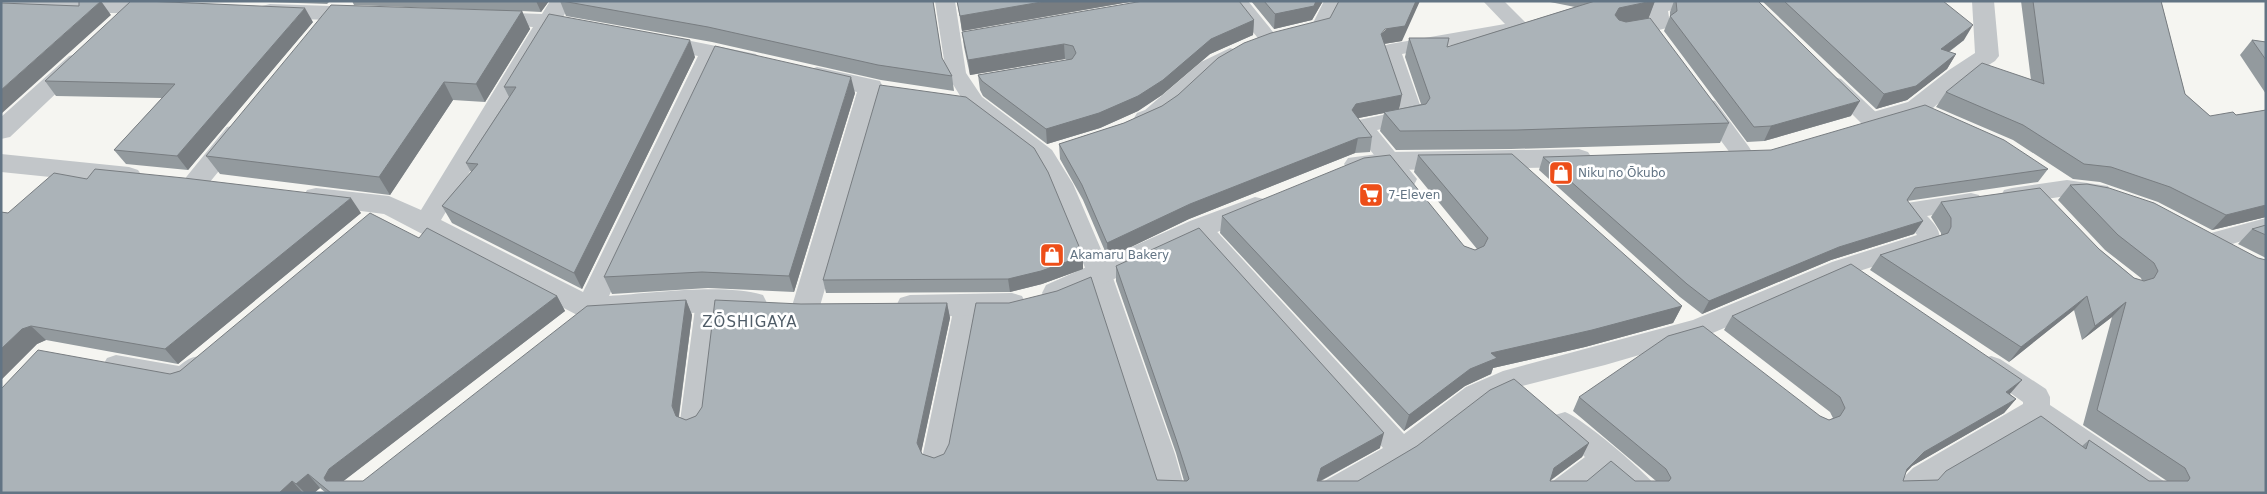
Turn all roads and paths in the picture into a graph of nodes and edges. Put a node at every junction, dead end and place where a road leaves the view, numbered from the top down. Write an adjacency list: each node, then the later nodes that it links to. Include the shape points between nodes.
1 (945, 1): 27 (lane, via 961,38 956,73)
2 (1238, 1): 21 (lane)
3 (1334, 1): 21 (lane, via 1320,26)
4 (1493, 1): 39 (lane, via 1520,27 1390,50 1413,116 1362,126)
5 (1686, 1): 8 (lane)
6 (1983, 1): 31 (street, via 1987,56 1956,75 1925,112)
7 (1, 4): 9 (street)
8 (1655, 4): 18 (lane, via 1660,24 1655,36)
9 (136, 6): 11 (street); 16 (street)
10 (339, 7): 12 (street); 14 (street); 19 (street)
11 (186, 8)
12 (245, 10)
13 (555, 11): 15 (street); 17 (street); 52 (street)
14 (383, 15)
15 (471, 18)
16 (115, 26)
17 (606, 32)
18 (1620, 33)
19 (315, 36)
20 (635, 37): 23 (street)
21 (1255, 43): 32 (lane, via 1208,67 1153,115)
22 (94, 46): 34 (street)
23 (712, 51): 24 (street); 65 (street)
24 (768, 64)
25 (1817, 68): 31 (lane)
26 (796, 70): 61 (street, via 880,88)
27 (973, 90): 29 (lane); 58 (lane, via 1052,152)
28 (1695, 90): 35 (lane)
29 (946, 98)
30 (252, 113): 42 (street)
31 (1872, 121): 33 (street)
32 (1127, 125)
33 (1845, 129)
34 (1, 131)
35 (1752, 152): 36 (street)
36 (1711, 153)
37 (1601, 157): 38 (street)
38 (1511, 160): 39 (street); 43 (lane)
39 (1392, 161): 41 (street, via 1356,164); 48 (lane)
40 (4, 166): 42 (street)
41 (1338, 172)
42 (176, 180): 45 (street)
43 (1533, 180)
44 (2040, 183): 49 (lane, via 2099,192); 51 (lane); 57 (lane, via 1915,208 1914,218 1927,229 1929,240)
45 (224, 186)
46 (292, 194): 50 (street)
47 (1273, 198): 55 (street)
48 (1421, 198)
49 (2124, 201)
50 (389, 205): 52 (street); 53 (lane)
51 (2056, 214)
52 (426, 223): 65 (street)
53 (366, 224)
54 (2266, 226): 56 (lane, via 2200,237)
55 (1200, 228): 58 (street); 76 (lane)
56 (2233, 254)
57 (1845, 267): 59 (lane); 68 (lane)
58 (1100, 275): 64 (street, via 1048,296 1010,305); 80 (lane, via 1162,454)
59 (1869, 283)
60 (708, 301): 61 (street); 65 (street); 75 (lane)
61 (790, 305): 62 (street)
62 (836, 306)
63 (886, 306): 64 (street)
64 (966, 307): 78 (lane)
65 (589, 308): 67 (lane)
66 (1677, 311): 68 (lane)
67 (566, 326)
68 (1699, 328): 69 (lane); 73 (lane)
69 (1722, 346)
70 (214, 351): 72 (lane, via 184,377)
71 (1973, 354): 74 (lane, via 2037,397)
72 (96, 361)
73 (1512, 378): 76 (lane, via 1475,395); 77 (lane)
74 (2036, 410): 79 (lane); 84 (lane, via 1923,476)
75 (693, 421)
76 (1402, 452): 81 (lane)
77 (1605, 457): 82 (lane); 83 (lane)
78 (936, 458)
79 (2140, 489)
80 (1172, 493)
81 (1329, 493)
82 (1558, 493)
83 (1647, 493)
84 (1907, 493)

